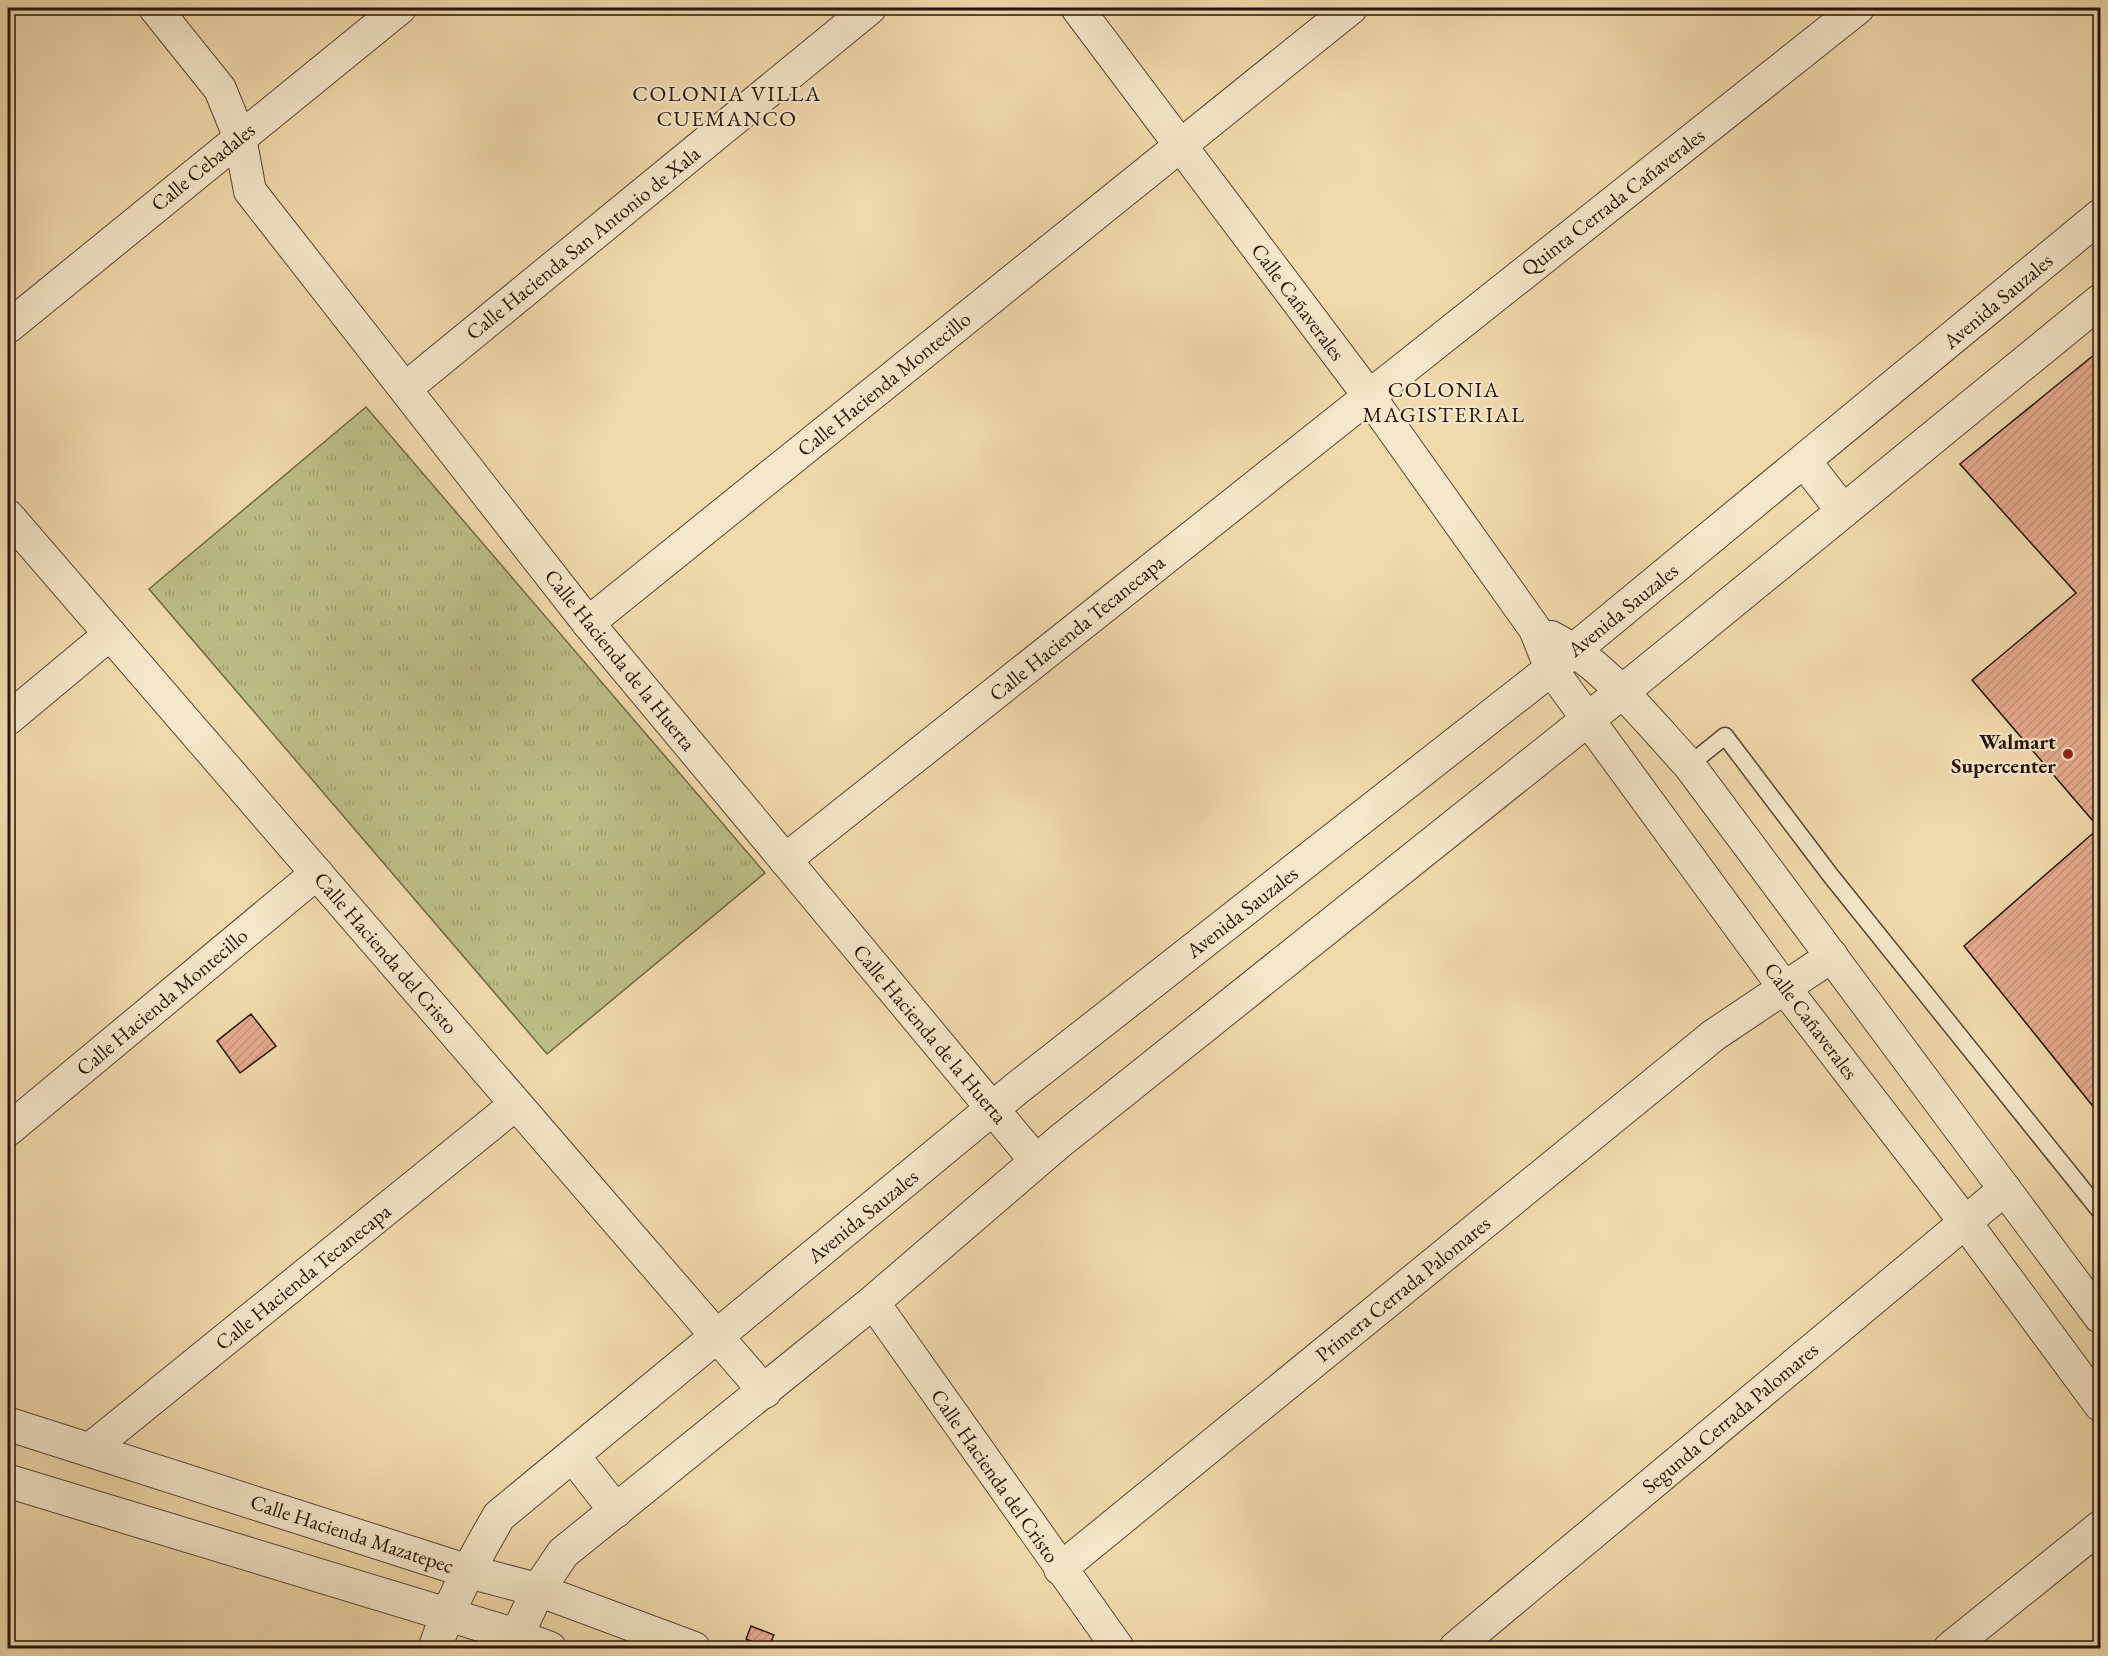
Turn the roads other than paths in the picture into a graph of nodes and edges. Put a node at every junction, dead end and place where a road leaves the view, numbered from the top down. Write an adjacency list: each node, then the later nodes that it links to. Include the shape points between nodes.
1 (155, 8): 7 (street, Calle Hacienda de la Huerta, via 220,89)
2 (400, 8): 7 (street, Calle Cebadales)
3 (870, 8): 12 (street, Calle Hacienda San Antonio de Xala)
4 (1077, 8): 8 (street, Calle Cañaverales)
5 (1351, 8): 8 (street, Calle Hacienda Montecillo)
6 (1858, 8): 13 (street, Quinta Cerrada Cañaverales)
7 (240, 138): 11 (street, Calle Cebadales); 12 (street, Calle Hacienda de la Huerta, via 250,190)
8 (1181, 146): 13 (street, Calle Cañaverales); 17 (street, Calle Hacienda Montecillo)
9 (2100, 216): 14 (street, Avenida Sauzales)
10 (2100, 301): 15 (street)
11 (8, 327)
12 (406, 388): 17 (street, Calle Hacienda de la Huerta)
13 (1368, 396): 19 (street, Calle Cañaverales, via 1535,629); 24 (street, Calle Hacienda Tecanecapa)
14 (1804, 461): 15 (street); 19 (street, Avenida Sauzales)
15 (1843, 511): 20 (street)
16 (8, 516): 18 (street, Calle Hacienda del Cristo)
17 (588, 623): 24 (street, Calle Hacienda de la Huerta)
18 (110, 634): 22 (street); 25 (street, Calle Hacienda del Cristo)
19 (1563, 659): 20 (street, Calle Cañaverales); 21 (street, Calle Cañaverales); 29 (street, Avenida Sauzales)
20 (1622, 692): 21 (street); 23 (street, Calle Cañaverales)
21 (1587, 718): 27 (street, Calle Cañaverales); 31 (street)
22 (8, 719)
23 (1689, 765): 26 (street, Calle Cañaverales); 33 (lane, via 1725,736 1831,876)
24 (785, 860): 29 (street, Calle Hacienda de la Huerta)
25 (317, 873): 28 (street, Calle Hacienda del Cristo); 30 (street, Calle Hacienda Montecillo)
26 (1832, 956): 27 (street, Primera Cerrada Palomares); 32 (street, Calle Cañaverales)
27 (1783, 986): 34 (street, Calle Cañaverales); 48 (street, Primera Cerrada Palomares, via 1714,1035)
28 (516, 1104): 37 (street, Calle Hacienda del Cristo); 41 (street, Calle Hacienda Tecanecapa)
29 (993, 1109): 31 (street, Calle Hacienda de la Huerta); 37 (street, Avenida Sauzales)
30 (8, 1130)
31 (1036, 1161): 35 (street)
32 (2005, 1188): 34 (street, Segunda Cerrada Palomares); 36 (street, Calle Cañaverales)
33 (2100, 1211)
34 (1965, 1222): 39 (street, Calle Cañaverales); 57 (street, Segunda Cerrada Palomares)
35 (873, 1302): 38 (street); 48 (street, Calle Hacienda del Cristo)
36 (2100, 1317)
37 (717, 1335): 38 (street, Calle Hacienda del Cristo); 42 (street, Avenida Sauzales)
38 (765, 1392): 45 (street)
39 (2100, 1406)
40 (8, 1424): 41 (street, Calle Hacienda Mazatepec)
41 (89, 1450): 44 (street, Calle Hacienda Mazatepec)
42 (573, 1456): 45 (street); 49 (street, Avenida Sauzales, via 500,1516)
43 (8, 1481): 47 (street)
44 (269, 1508): 47 (street); 49 (street, Calle Hacienda Mazatepec)
45 (616, 1511): 50 (street, via 563,1553)
46 (2100, 1527): 58 (street)
47 (254, 1556): 51 (street)
48 (1060, 1569): 56 (street, Calle Hacienda del Cristo)
49 (467, 1571): 50 (street, Calle Hacienda Mazatepec); 51 (street, Avenida Sauzales)
50 (538, 1590): 52 (street); 55 (street, Calle Hacienda Mazatepec)
51 (446, 1614): 52 (street); 53 (street, Avenida Sauzales)
52 (513, 1642): 54 (street)
53 (435, 1648)
54 (550, 1648)
55 (694, 1648)
56 (1118, 1648)
57 (1455, 1648)
58 (1950, 1648)

